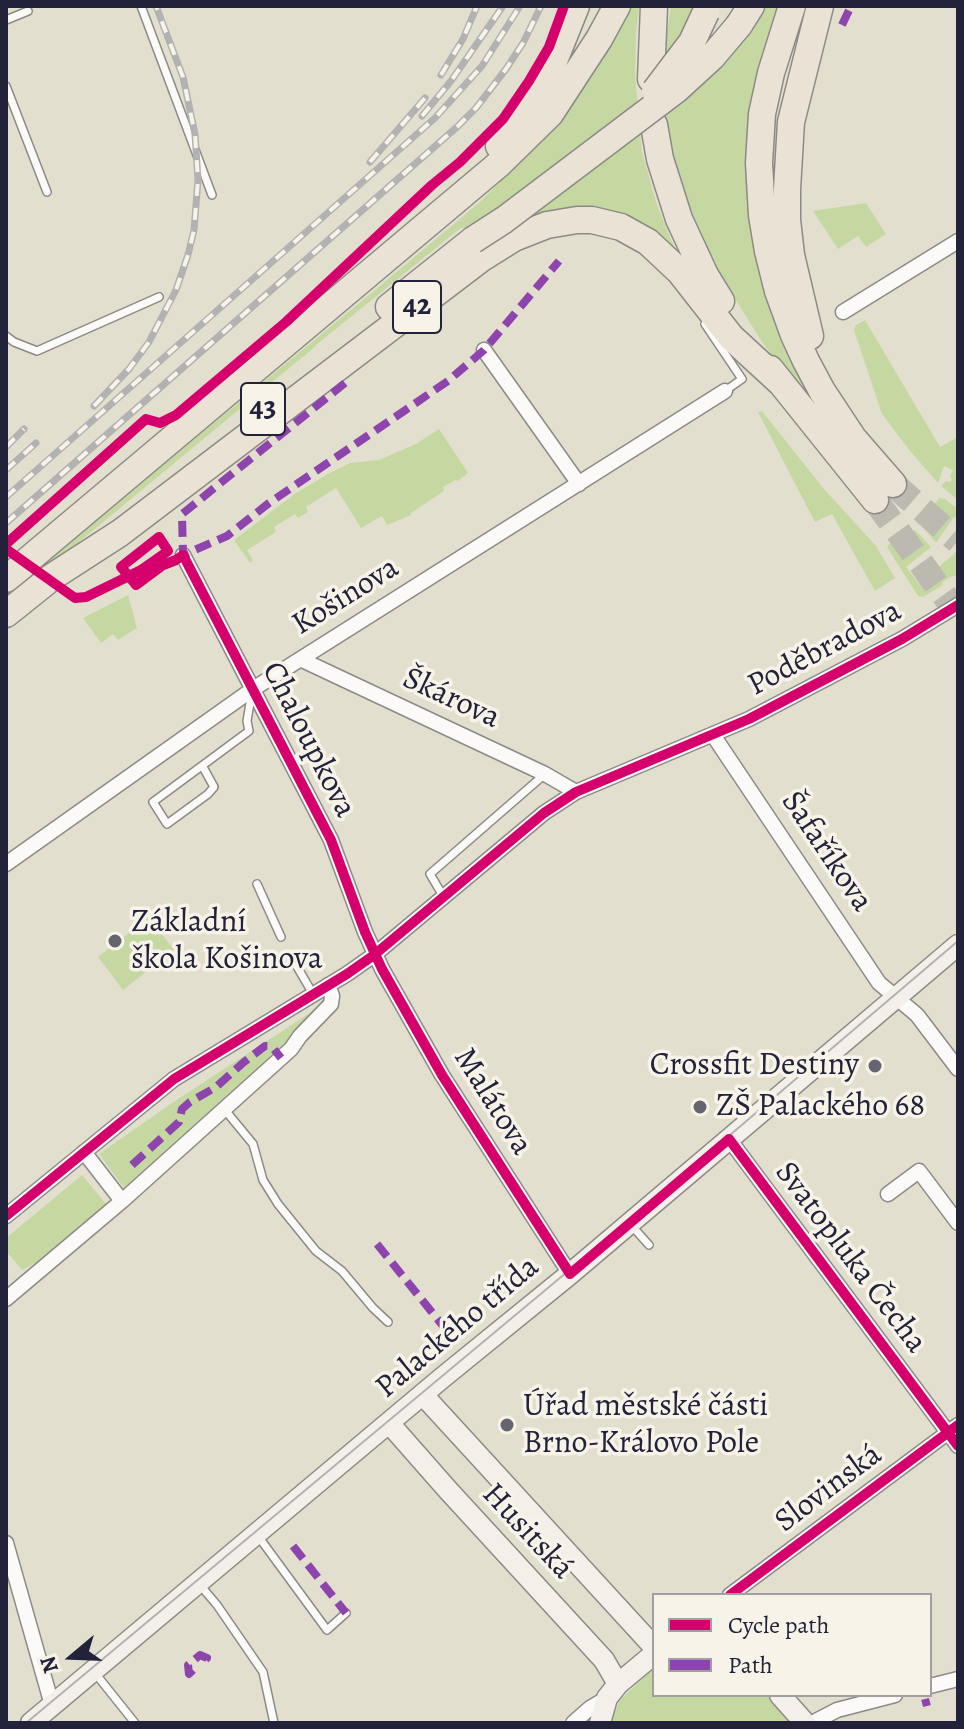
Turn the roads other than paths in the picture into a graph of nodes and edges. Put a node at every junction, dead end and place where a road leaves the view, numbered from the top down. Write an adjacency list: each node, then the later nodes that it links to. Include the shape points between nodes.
1 (141, 6): 17 (lane)
2 (576, 6): 18 (highway, via 532,100)
3 (617, 6): 18 (highway, via 550,114)
4 (654, 6): 5 (highway, via 651,70)
5 (663, 6)
6 (792, 6): 28 (highway, 42, via 762,114 762,215 778,291)
7 (820, 6): 13 (highway, 42)
8 (833, 6): 13 (highway, 42)
9 (707, 9): 19 (highway, bridge, via 692,42 657,90 497,214)
10 (28, 11): 12 (lane)
11 (745, 16): 19 (highway, bridge, via 712,57 655,107)
12 (6, 20)
13 (808, 49): 28 (highway, 42, via 791,122 787,220)
14 (6, 86): 16 (lane)
15 (654, 125): 26 (highway, 42, via 669,191 689,244 721,302)
16 (47, 192)
17 (212, 195)
18 (448, 207): 31 (highway, 43)
19 (473, 240): 32 (highway, 43)
20 (958, 241): 22 (street)
21 (159, 297): 24 (lane, via 37,351)
22 (843, 312)
23 (703, 323): 27 (lane, via 742,379)
24 (6, 336)
25 (484, 350): 29 (street)
26 (780, 382): 28 (highway, 42, via 884,492); 32 (highway, 42, via 731,337 648,242 606,223 561,222 525,233 482,258 133,524)
27 (725, 391): 29 (street, Košinova)
28 (822, 391)
29 (579, 484): 36 (street, Košinova)
30 (183, 555): 33 (lane); 37 (street, Chaloupkova)
31 (16, 570)
32 (49, 580): 35 (highway, 43)
33 (136, 585)
34 (958, 605): 38 (street, Poděbradova)
35 (6, 614)
36 (300, 659): 37 (street, Košinova); 40 (street, Škárova)
37 (253, 689): 39 (lane, via 249,731); 42 (street, Košinova); 47 (street, Chaloupkova, via 331,840)
38 (713, 735): 41 (street, Poděbradova); 51 (street, Šafaříkova, via 878,981)
39 (203, 767): 39 (lane, via 153,802 167,824 214,787)
40 (545, 774): 41 (street, Škárova); 44 (lane, via 430,874)
41 (576, 792): 44 (street, Poděbradova)
42 (6, 864)
43 (257, 884): 45 (lane)
44 (443, 897): 47 (street, Poděbradova)
45 (281, 937)
46 (958, 945): 51 (street, Palackého třída)
47 (374, 955): 49 (street, Poděbradova); 62 (street, Malátova, via 442,1075)
48 (292, 958): 50 (lane)
49 (328, 985): 50 (street, Poděbradova); 53 (street, via 332,1000 327,1009)
50 (313, 994): 55 (street, Poděbradova, via 174,1079)
51 (897, 997): 52 (street, Šafaříkova); 54 (street, Palackého třída)
52 (958, 1069)
53 (225, 1110): 57 (street); 64 (lane, via 253,1144 263,1180 278,1204 316,1251 342,1271)
54 (729, 1139): 59 (street, Palackého třída); 67 (street, Svatopluka Čecha)
55 (84, 1152): 57 (street); 58 (street, Poděbradova)
56 (888, 1194): 60 (street, via 919,1171)
57 (122, 1201): 63 (street)
58 (6, 1216)
59 (630, 1223): 61 (lane); 62 (street, Palackého třída)
60 (958, 1223)
61 (649, 1245)
62 (570, 1274): 65 (street, Palackého třída)
63 (6, 1299)
64 (388, 1322)
65 (423, 1395): 66 (street, Palackého třída); 74 (street, Husitská)
66 (389, 1423): 69 (street, Palackého třída); 79 (street, Husitská, via 604,1660)
67 (953, 1429): 68 (street, Svatopluka Čecha); 72 (street, Slovinská)
68 (958, 1446)
69 (257, 1535): 71 (street, Palackého třída); 73 (lane, via 327,1630)
70 (6, 1543): 82 (street)
71 (199, 1583): 76 (street, Palackého třída); 86 (lane, via 263,1672)
72 (733, 1593)
73 (346, 1613)
74 (652, 1645)
75 (652, 1656): 79 (street)
76 (93, 1671): 82 (street, Palackého třída); 85 (lane)
77 (958, 1679): 78 (street)
78 (932, 1686)
79 (612, 1691): 83 (street); 87 (street)
80 (782, 1697): 88 (street)
81 (887, 1697): 89 (street, via 837,1710)
82 (52, 1705): 84 (street, Palackého třída)
83 (575, 1722)
84 (31, 1723)
85 (135, 1723)
86 (274, 1723)
87 (600, 1723)
88 (805, 1723)
89 (812, 1723)

